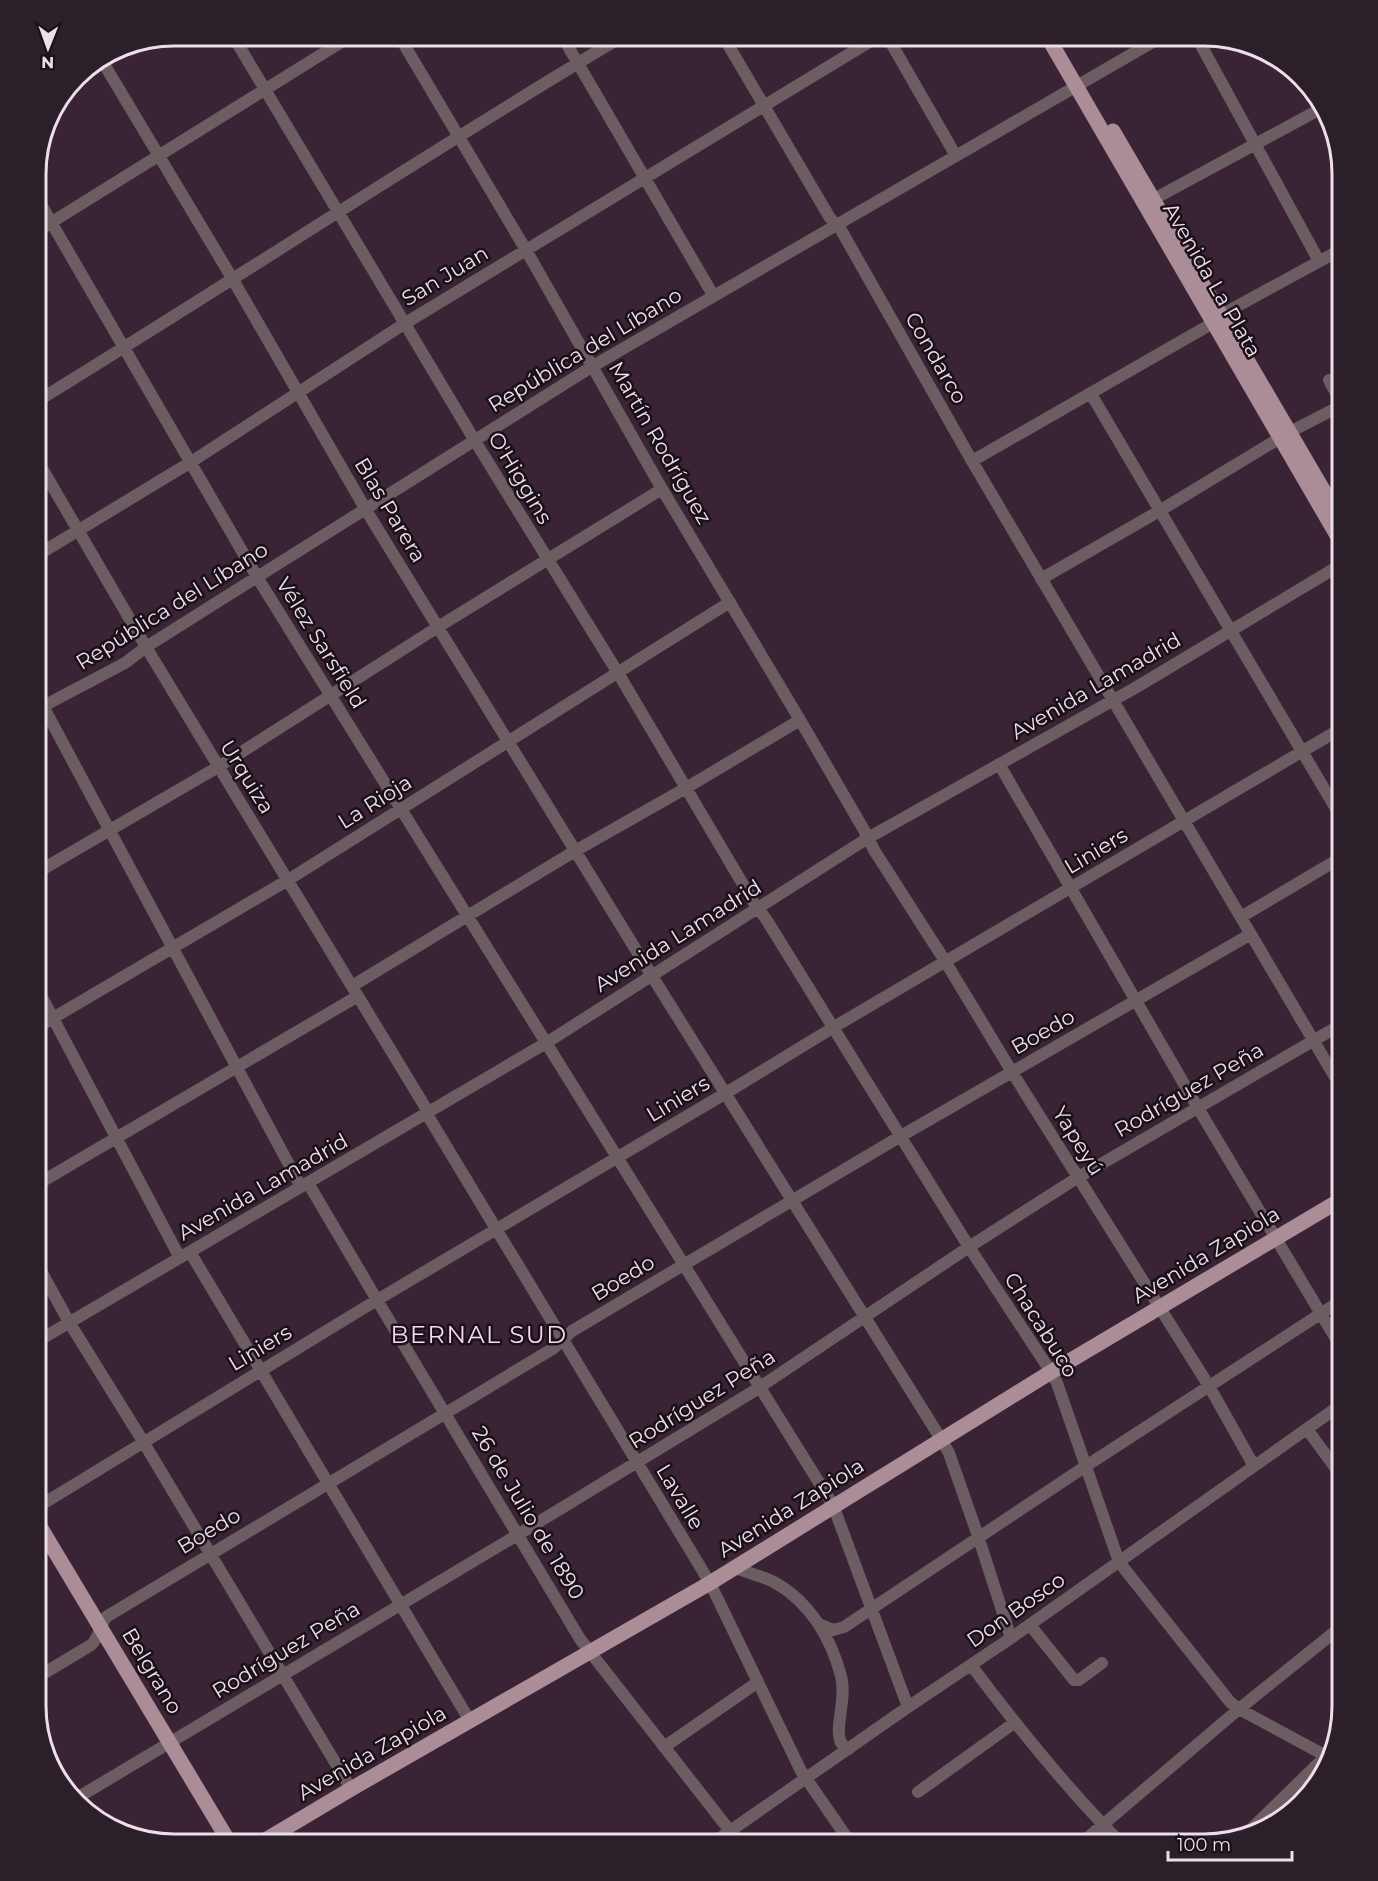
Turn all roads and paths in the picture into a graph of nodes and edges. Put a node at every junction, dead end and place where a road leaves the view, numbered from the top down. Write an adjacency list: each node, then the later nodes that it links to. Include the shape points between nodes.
1 (240, 47): 16 (street, O'Higgins)
2 (333, 47): 16 (street)
3 (406, 47): 19 (street, Martín Rodríguez)
4 (568, 47): 13 (street)
5 (604, 47): 13 (street)
6 (730, 47): 17 (street, Condarco)
7 (861, 47): 17 (street, San Juan)
8 (894, 47): 21 (street)
9 (1055, 47): 15 (main road, Avenida La Plata)
10 (1063, 47): 15 (main road, Avenida La Plata)
11 (1144, 47): 15 (street, República del Líbano)
12 (1202, 47): 20 (street)
13 (577, 63): 19 (street); 23 (street)
14 (106, 67): 22 (street, Blas Parera)
15 (1080, 84): 21 (street, República del Líbano); 24 (main road, Avenida La Plata); 35 (main road, Avenida La Plata)
16 (265, 90): 22 (street); 25 (street, O'Higgins)
17 (765, 106): 23 (street, San Juan); 29 (street, Condarco)
18 (1315, 112): 20 (street)
19 (458, 135): 25 (street); 30 (street, Martín Rodríguez)
20 (1256, 144): 24 (street); 32 (street)
21 (956, 156): 29 (street, República del Líbano)
22 (159, 157): 27 (street); 33 (street, Blas Parera)
23 (644, 177): 30 (street, San Juan); 34 (street)
24 (1154, 199): 35 (main road, Avenida La Plata)
25 (338, 212): 33 (street); 36 (street, O'Higgins)
26 (47, 215): 27 (street, Vélez Sarsfield)
27 (52, 223): 28 (street); 37 (street, Vélez Sarsfield)
28 (47, 226)
29 (837, 226): 34 (street, República del Líbano); 47 (street, Condarco)
30 (526, 250): 36 (street, San Juan); 38 (street, Martín Rodríguez)
31 (1332, 254): 32 (street)
32 (1320, 261): 35 (street)
33 (232, 278): 37 (street); 41 (street, Blas Parera)
34 (713, 295): 38 (street, República del Líbano)
35 (1217, 319): 42 (street); 45 (main road, Avenida La Plata)
36 (404, 324): 41 (street, San Juan); 46 (street, O'Higgins)
37 (124, 348): 43 (street); 48 (street, Vélez Sarsfield)
38 (593, 366): 46 (street, República del Líbano); 50 (street, Martín Rodríguez)
39 (1329, 380): 40 (street)
40 (1332, 386)
41 (297, 392): 48 (street, San Juan); 52 (street, Blas Parera)
42 (1091, 394): 47 (street); 53 (street)
43 (47, 395)
44 (1332, 410): 45 (street)
45 (1285, 435): 51 (main road, Avenida La Plata); 53 (street); 54 (main road, Avenida La Plata)
46 (475, 441): 52 (street, República del Líbano); 57 (street, O'Higgins)
47 (972, 461): 60 (street, Condarco)
48 (191, 462): 55 (street, San Juan); 59 (street, Vélez Sarsfield)
49 (47, 477): 55 (street, Urquiza)
50 (662, 489): 57 (street); 61 (street, Martín Rodríguez)
51 (1332, 507)
52 (366, 510): 59 (street, República del Líbano); 62 (street, Blas Parera)
53 (1161, 510): 60 (street); 63 (street)
54 (1332, 525)
55 (78, 531): 56 (street, San Juan); 64 (street, Urquiza)
56 (47, 550)
57 (547, 560): 62 (street); 65 (street, O'Higgins)
58 (1332, 570): 63 (street, Avenida Lamadrid)
59 (257, 577): 64 (street, República del Líbano); 66 (street, Vélez Sarsfield)
60 (1041, 579): 67 (street, Condarco)
61 (730, 602): 65 (street, La Rioja); 70 (street, Martín Rodríguez)
62 (438, 627): 66 (street); 72 (street, Blas Parera)
63 (1231, 630): 67 (street, Avenida Lamadrid); 73 (street)
64 (146, 647): 68 (street, República del Líbano, via 125,663); 75 (street, Urquiza)
65 (618, 672): 72 (street, La Rioja); 76 (street, O'Higgins)
66 (331, 695): 75 (street); 78 (street, Vélez Sarsfield)
67 (1113, 701): 74 (street, Avenida Lamadrid); 79 (street, Condarco)
68 (47, 704)
69 (47, 720): 80 (street, 26 de Julio de 1890)
70 (800, 720): 76 (street); 81 (street, Martín Rodríguez)
71 (1332, 734): 73 (street, Liniers)
72 (508, 742): 78 (street, La Rioja); 82 (street, Blas Parera)
73 (1303, 752): 77 (street); 79 (street, Liniers)
74 (999, 764): 81 (street, Avenida Lamadrid); 86 (street)
75 (218, 767): 80 (street); 85 (street, Urquiza)
76 (686, 788): 82 (street); 87 (street, O'Higgins)
77 (1332, 802)
78 (402, 809): 85 (street, La Rioja); 88 (street, Vélez Sarsfield)
79 (1184, 821): 86 (street, Liniers); 89 (street, Condarco)
80 (110, 832): 84 (street); 91 (street, 26 de Julio de 1890)
81 (868, 838): 87 (street, Avenida Lamadrid); 92 (street, Yapeyú)
82 (575, 851): 88 (street); 93 (street, Blas Parera)
83 (1332, 863): 89 (street)
84 (47, 867)
85 (288, 880): 91 (street, La Rioja); 94 (street, Urquiza)
86 (1071, 888): 92 (street, Liniers); 95 (street)
87 (758, 909): 93 (street, Avenida Lamadrid); 99 (street, Chacabuco)
88 (468, 916): 94 (street); 102 (street, Vélez Sarsfield)
89 (1241, 917): 90 (street, Condarco)
90 (1251, 934): 95 (street, Boedo); 101 (street, Condarco)
91 (173, 948): 97 (street, La Rioja); 103 (street, 26 de Julio de 1890)
92 (945, 961): 99 (street, Liniers); 104 (street, Yapeyú)
93 (652, 976): 102 (street, Avenida Lamadrid); 106 (street, Blas Parera)
94 (355, 991): 103 (street); 108 (street, Urquiza)
95 (1136, 1001): 104 (street, Boedo); 107 (street)
96 (46, 1006): 97 (street)
97 (53, 1018): 98 (street, La Rioja); 110 (street)
98 (46, 1022)
99 (834, 1027): 106 (street, Liniers); 109 (street, Chacabuco)
100 (1332, 1030): 101 (street, Rodríguez Peña)
101 (1314, 1041): 105 (street, Condarco); 107 (street, Rodríguez Peña)
102 (546, 1043): 108 (street, Avenida Lamadrid); 111 (street, Vélez Sarsfield)
103 (237, 1066): 110 (street); 114 (street, 26 de Julio de 1890)
104 (1012, 1072): 109 (street, Boedo); 112 (street, Yapeyú)
105 (1332, 1072)
106 (726, 1093): 111 (street, Liniers); 115 (street, Blas Parera)
107 (1198, 1107): 112 (street, Rodríguez Peña); 118 (street)
108 (428, 1113): 114 (street, Avenida Lamadrid); 117 (street, Lavalle)
109 (901, 1136): 115 (street, Boedo); 119 (street, Chacabuco)
110 (117, 1138): 113 (street); 120 (street)
111 (617, 1157): 117 (street, Liniers); 121 (street, Vélez Sarsfield)
112 (1077, 1178): 119 (street, Rodríguez Peña); 124 (street, Yapeyú)
113 (46, 1179)
114 (305, 1185): 120 (street, Avenida Lamadrid); 123 (street, 26 de Julio de 1890)
115 (793, 1200): 121 (street, Boedo); 127 (street, Blas Parera)
116 (1332, 1205): 118 (main road, Avenida Zapiola)
117 (497, 1230): 123 (street, Liniers); 131 (street, Lavalle)
118 (1275, 1238): 124 (main road, Avenida Zapiola); 126 (street)
119 (969, 1247): 127 (street, Rodríguez Peña); 133 (street, Chacabuco)
120 (185, 1255): 128 (street, Avenida Lamadrid); 132 (street)
121 (684, 1265): 131 (street, Boedo); 135 (street, Vélez Sarsfield)
122 (46, 1281): 128 (street)
123 (377, 1300): 132 (street, Liniers); 137 (street, 26 de Julio de 1890)
124 (1159, 1307): 133 (main road, Avenida Zapiola); 134 (street, Yapeyú)
125 (1332, 1307): 126 (street)
126 (1321, 1314): 129 (street); 134 (street)
127 (864, 1317): 135 (street, Rodríguez Peña); 139 (street, Blas Parera)
128 (69, 1322): 130 (street, Avenida Lamadrid); 140 (street)
129 (1332, 1332)
130 (46, 1336)
131 (563, 1339): 137 (street, Boedo); 141 (street, Lavalle)
132 (261, 1371): 140 (street, Liniers); 145 (street)
133 (1051, 1372): 139 (main road, Avenida Zapiola); 143 (street, Chacabuco)
134 (1209, 1386): 143 (street); 144 (street, Yapeyú)
135 (760, 1387): 141 (street, Rodríguez Peña); 147 (street, Vélez Sarsfield)
136 (1332, 1411): 138 (street, Don Bosco)
137 (445, 1413): 145 (street, Boedo); 148 (street, 26 de Julio de 1890)
138 (1307, 1429): 142 (street); 144 (street, Don Bosco)
139 (938, 1435): 147 (main road, Avenida Zapiola); 149 (street, Blas Parera, via 949,1453)
140 (144, 1443): 146 (street, Liniers); 152 (street)
141 (637, 1463): 148 (street, Rodríguez Peña); 155 (street, Lavalle)
142 (1332, 1463)
143 (1086, 1466): 149 (street); 153 (street, Chacabuco)
144 (1254, 1466): 153 (street, Don Bosco)
145 (328, 1483): 152 (street, Boedo); 156 (street)
146 (46, 1502)
147 (833, 1505): 154 (main road, Avenida Zapiola); 157 (street, Vélez Sarsfield)
148 (519, 1534): 156 (street, Rodríguez Peña); 163 (street, 26 de Julio de 1890)
149 (978, 1536): 157 (street); 162 (street, Blas Parera)
150 (46, 1538): 160 (main road, Belgrano)
151 (46, 1553): 160 (main road, Belgrano)
152 (210, 1554): 160 (street, Boedo, via 106,1617); 167 (street)
153 (1119, 1562): 159 (street, Don Bosco); 170 (street, Chacabuco)
154 (735, 1568): 155 (main road, Avenida Zapiola); 158 (street, via 783,1588)
155 (710, 1583): 163 (main road, Avenida Zapiola); 168 (street, Lavalle)
156 (401, 1604): 167 (street, Rodríguez Peña); 171 (street)
157 (872, 1609): 158 (street, via 839,1629); 169 (street, Vélez Sarsfield)
158 (819, 1624): 173 (street, via 843,1684)
159 (1030, 1625): 162 (street, Don Bosco); 164 (street, via 1074,1680)
160 (99, 1634): 166 (street, Boedo, via 91,1645); 174 (main road, Belgrano)
161 (1332, 1634): 170 (street)
162 (1011, 1638): 165 (street, Don Bosco)
163 (591, 1653): 171 (main road, Avenida Zapiola); 175 (street, 26 de Julio de 1890)
164 (1102, 1663)
165 (971, 1665): 169 (street, Don Bosco); 172 (street)
166 (46, 1672)
167 (283, 1674): 174 (street, Rodríguez Peña); 181 (street)
168 (758, 1682): 175 (street); 180 (street, Lavalle)
169 (908, 1707): 176 (street, Don Bosco)
170 (1239, 1709): 177 (street, Chacabuco); 185 (street)
171 (470, 1721): 181 (main road, Avenida Zapiola)
172 (1014, 1723): 182 (street); 185 (street)
173 (839, 1734): 176 (street, via 841,1743); 178 (street)
174 (166, 1745): 183 (street, Rodríguez Peña); 187 (main road, Belgrano); 188 (main road, Belgrano)
175 (664, 1747): 186 (street, 26 de Julio de 1890)
176 (849, 1749): 178 (street, Don Bosco)
177 (1323, 1753)
178 (829, 1763): 180 (street, Don Bosco)
179 (1315, 1769): 184 (street)
180 (806, 1780): 186 (street, Don Bosco); 192 (street, Lavalle)
181 (351, 1789): 189 (main road, Avenida Zapiola)
182 (918, 1792)
183 (82, 1795)
184 (1260, 1821)
185 (1103, 1825): 193 (street); 194 (street)
186 (731, 1831): 190 (street, Don Bosco); 191 (street, 26 de Julio de 1890)
187 (213, 1834)
188 (224, 1834)
189 (275, 1834)
190 (726, 1834)
191 (733, 1834)
192 (844, 1834)
193 (1092, 1834)
194 (1112, 1834)

